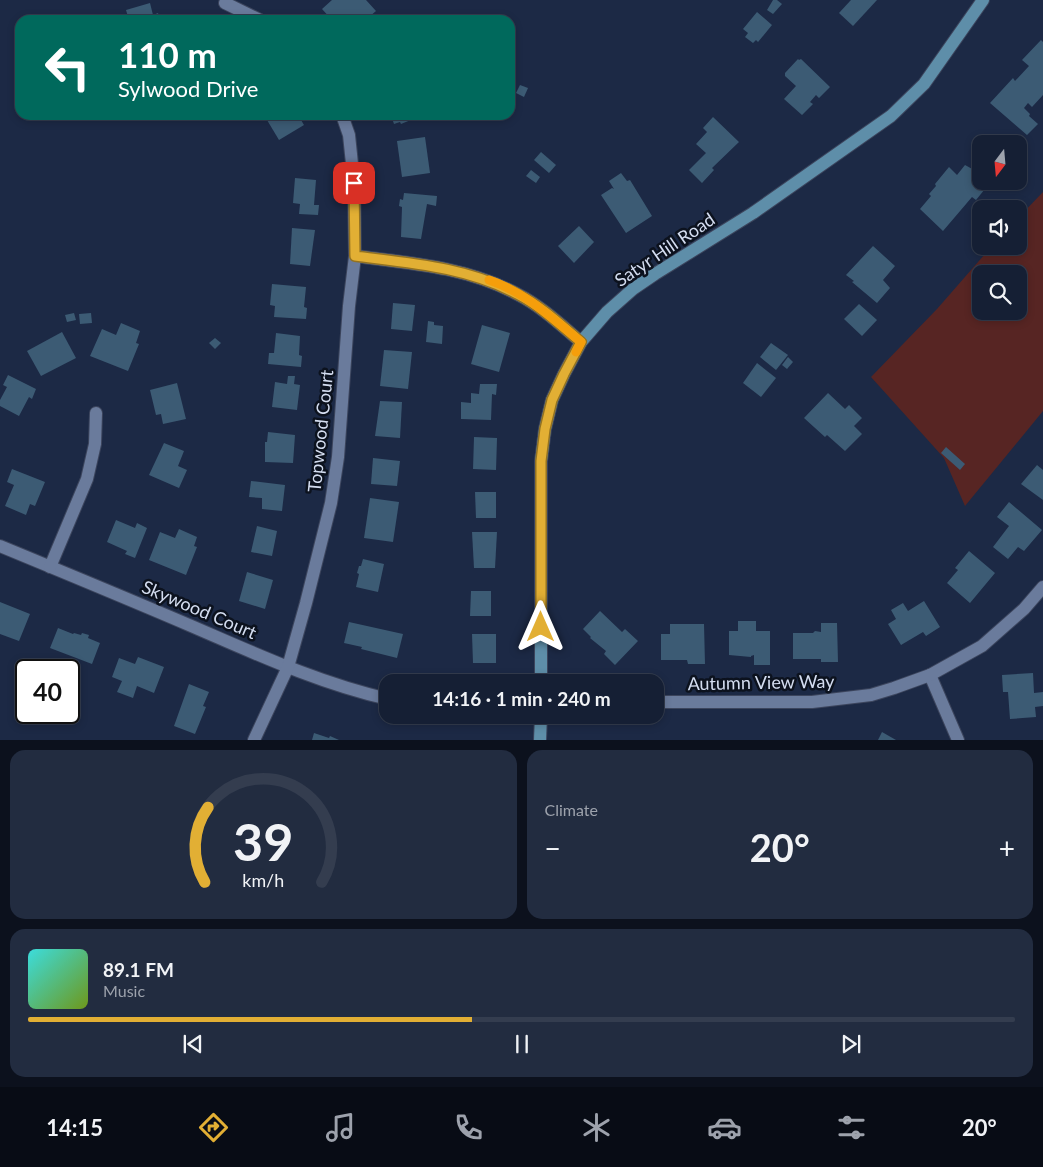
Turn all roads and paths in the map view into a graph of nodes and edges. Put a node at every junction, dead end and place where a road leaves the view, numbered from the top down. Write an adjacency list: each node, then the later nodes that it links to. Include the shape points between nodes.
1 (983, 0): 6 (street, Satyr Hill Road, via 924,84 891,116 753,213 633,289)
2 (225, 3): 3 (street)
3 (250, 15)
4 (344, 120): 5 (street, Topwood Court, via 349,135 354,183)
5 (355, 256): 6 (street, via 464,272 492,281 536,305); 11 (street, Topwood Court, via 338,457 331,503)
6 (581, 342): 12 (street, Satyr Hill Road, via 552,400 541,461)
7 (96, 413): 9 (street, via 95,444 87,479)
8 (0, 546): 9 (street, Skywood Court)
9 (50, 566): 11 (street, Skywood Court)
10 (1043, 587): 13 (street, Autumn View Way, via 1024,609 982,646)
11 (288, 667): 14 (street, Skywood Court); 17 (street, Topwood Court)
12 (541, 674)
13 (930, 675): 15 (street, Autumn View Way, via 871,695 812,702); 19 (street)
14 (379, 697)
15 (664, 702)
16 (541, 724): 18 (street)
17 (254, 740)
18 (540, 740)
19 (958, 740)

